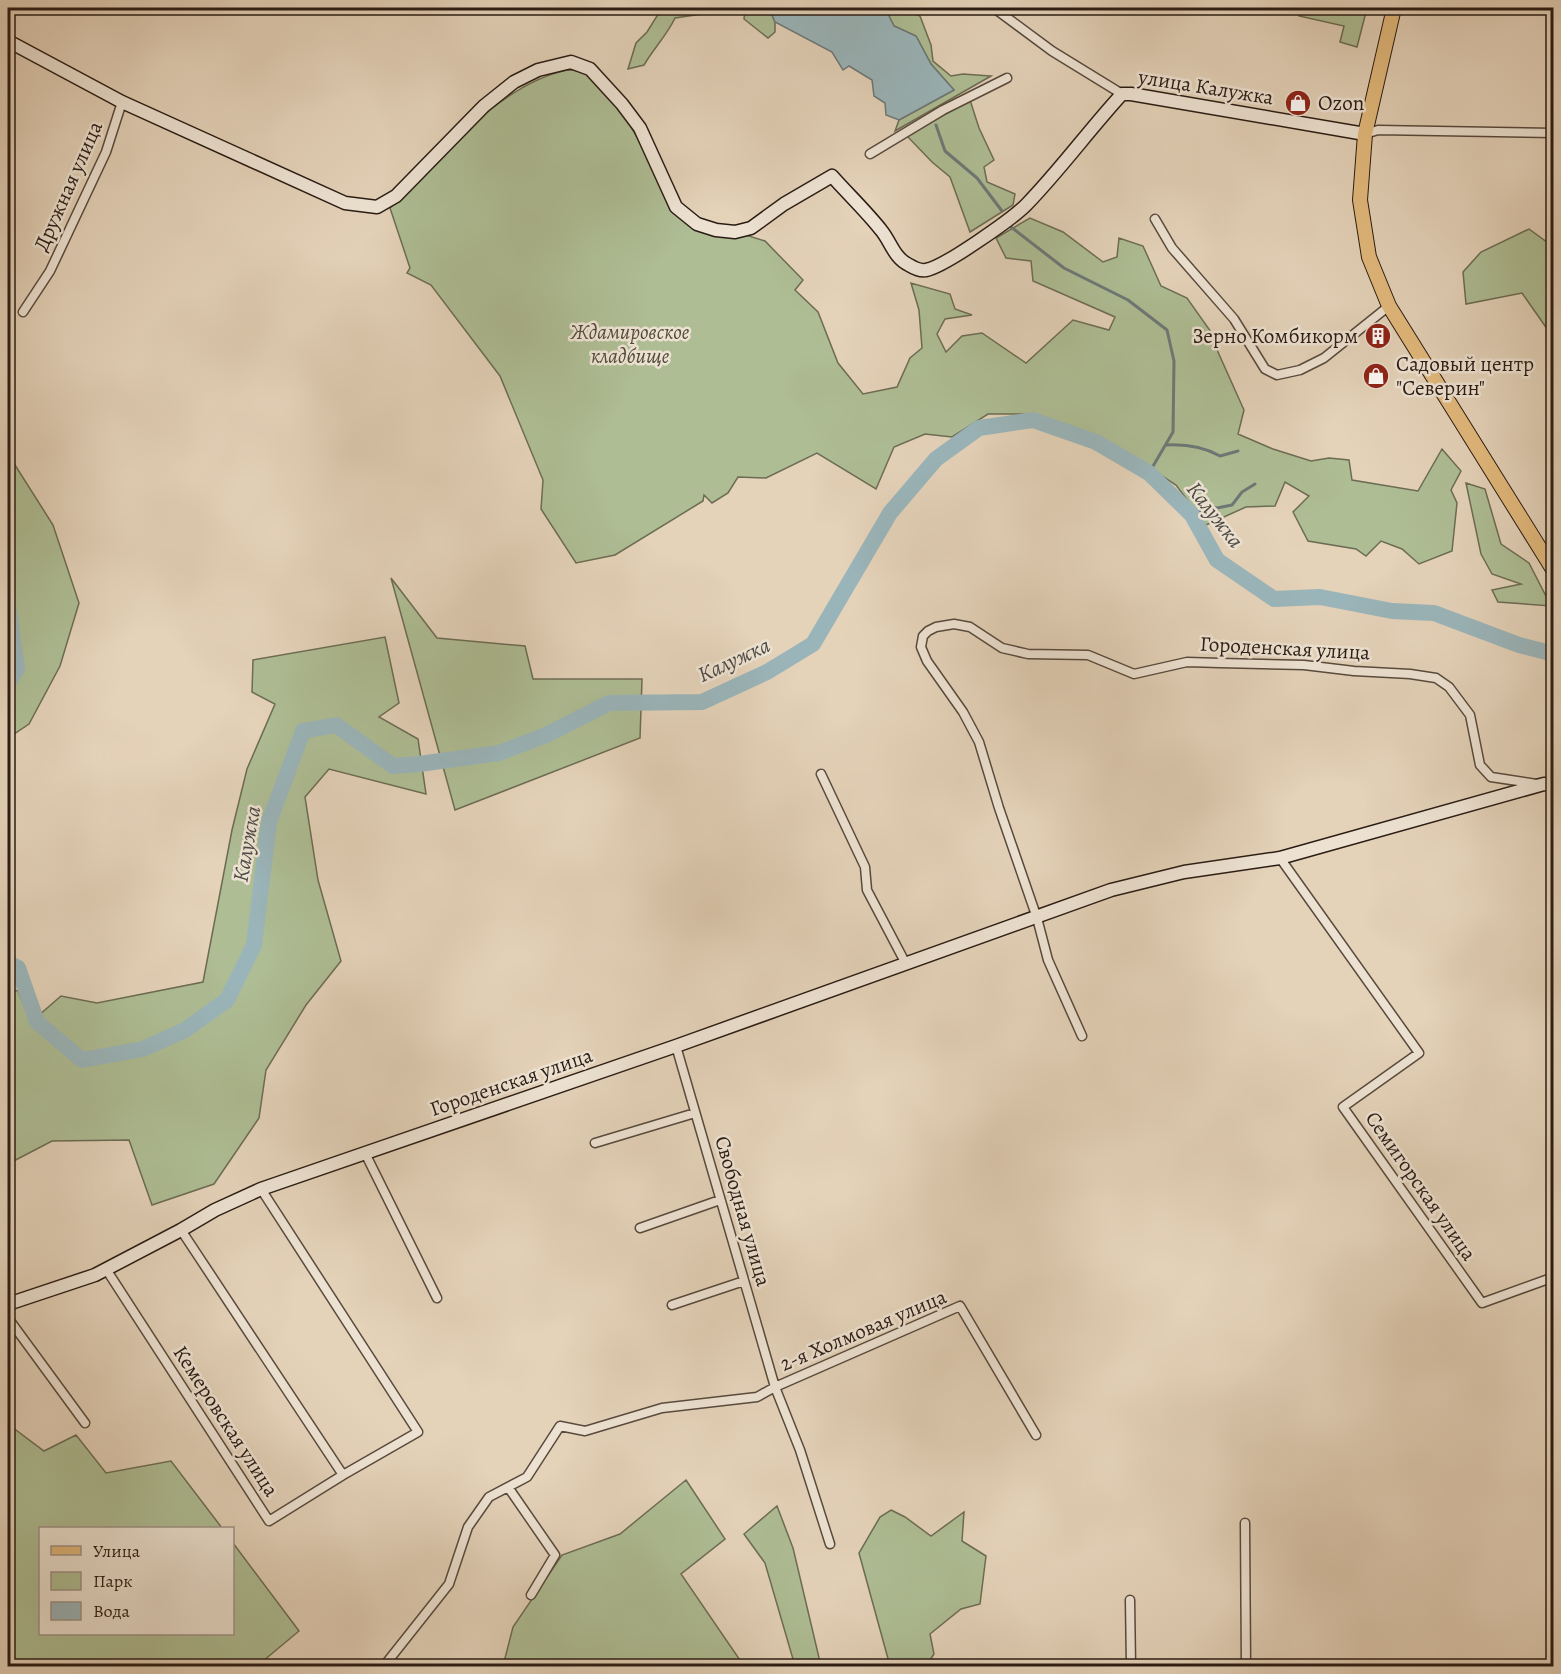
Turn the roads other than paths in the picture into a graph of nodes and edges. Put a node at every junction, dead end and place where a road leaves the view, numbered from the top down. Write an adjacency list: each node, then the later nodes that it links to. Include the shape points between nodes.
1 (994, 8): 5 (street, улица Калужка, via 1052,51)
2 (1394, 8): 8 (main road)
3 (8, 42): 6 (street)
4 (1007, 78): 9 (street, via 943,110)
5 (1122, 94): 6 (street, via 1024,208 952,258 927,270 906,264 895,254 883,232 832,176 751,228 735,232 697,224 676,207 640,128 622,104 590,69 571,62 538,70 514,82 484,106 396,196 377,207 345,203); 8 (street, улица Калужка)
6 (122, 102): 12 (street, Дружная улица, via 106,152 50,272)
7 (1554, 133): 8 (street, via 1378,130)
8 (1365, 134): 11 (main road, via 1360,200 1369,257)
9 (870, 154)
10 (1155, 219): 11 (street, via 1172,248 1234,319 1264,369 1277,375 1300,370 1324,358)
11 (1389, 306): 13 (main road)
12 (23, 312)
13 (1554, 571)
14 (821, 774): 18 (street, via 865,867 867,890)
15 (1549, 785): 16 (street, Городенская улица); 17 (street, Городенская улица, via 1491,777 1480,765 1470,715 1449,687 1436,678 1304,665 1187,662 1134,674 1089,655 1028,654 1002,648 970,627 936,627 923,636 921,647 979,742)
16 (1280, 858): 17 (street, Городенская улица, via 1184,872 1121,888); 29 (street, Семигорская улица, via 1419,1053 1343,1107 1482,1303)
17 (1037, 918): 18 (street, Городенская улица); 19 (street, Городенская улица, via 1048,960)
18 (906, 964): 20 (street, Городенская улица)
19 (1082, 1036)
20 (676, 1046): 21 (street, Свободная улица); 23 (street, Городенская улица)
21 (695, 1113): 22 (street); 25 (street, Свободная улица)
22 (596, 1143)
23 (365, 1154): 24 (street, Городенская улица); 31 (street)
24 (261, 1189): 27 (street, Городенская улица); 38 (street, Кемеровская улица, via 418,1432)
25 (720, 1200): 26 (street); 30 (street, Свободная улица)
26 (640, 1228)
27 (181, 1230): 28 (street, Городенская улица); 38 (street)
28 (106, 1269): 32 (street, Городенская улица); 38 (street, Кемеровская улица, via 269,1521)
29 (1554, 1277)
30 (744, 1281): 33 (street); 35 (street, Свободная улица)
31 (437, 1298)
32 (8, 1304)
33 (672, 1305)
34 (8, 1318): 36 (street)
35 (775, 1387): 37 (street, 2-я Холмовая улица, via 960,1306); 39 (street, via 757,1397 662,1408 585,1431 560,1426 526,1477); 41 (street, Свободная улица)
36 (85, 1423)
37 (1036, 1435)
38 (343, 1475)
39 (508, 1487): 42 (street, via 555,1555); 44 (street, via 489,1497 468,1527 449,1584)
40 (1245, 1523): 46 (street)
41 (830, 1544)
42 (531, 1595)
43 (1130, 1600): 45 (street)
44 (384, 1666)
45 (1131, 1666)
46 (1246, 1666)

